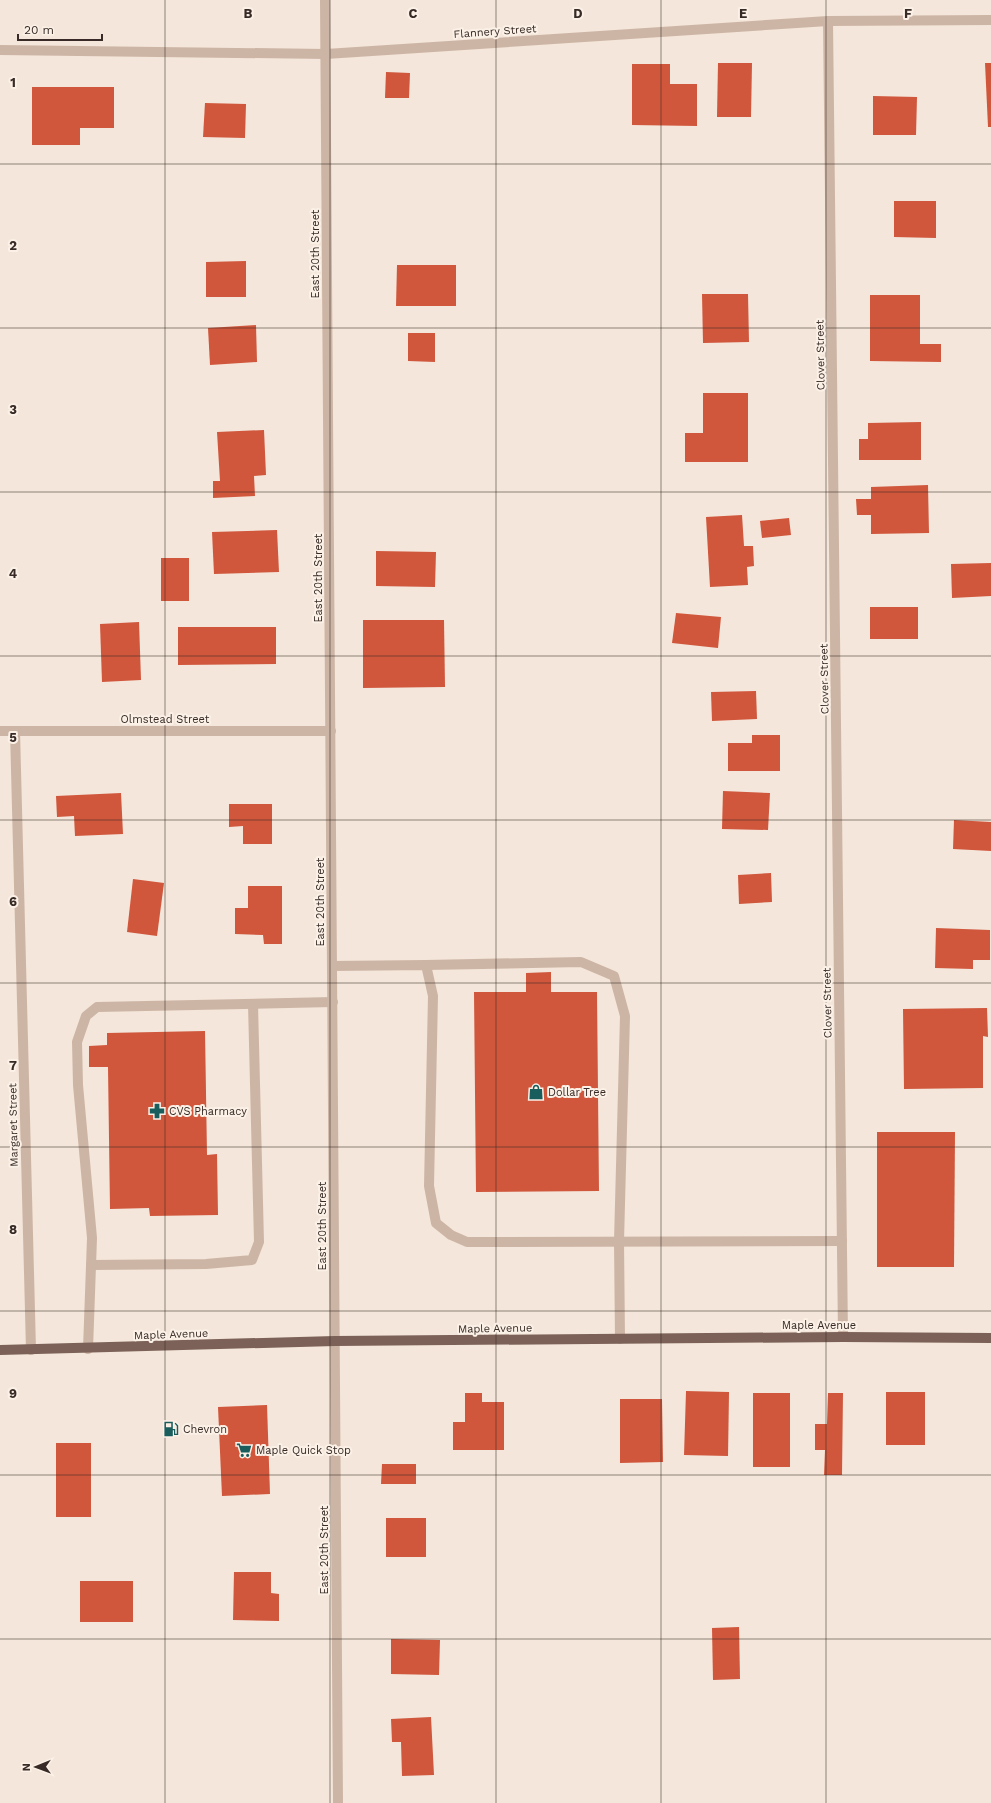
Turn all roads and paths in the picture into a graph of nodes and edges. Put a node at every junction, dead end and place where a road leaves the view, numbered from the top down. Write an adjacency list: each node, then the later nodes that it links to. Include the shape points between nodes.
1 (326, 0): 5 (street, East 20th Street)
2 (828, 20): 3 (street, Flannery Street); 5 (street, Flannery Street); 13 (street, Clover Street)
3 (991, 20)
4 (0, 50): 5 (street, Flannery Street)
5 (326, 54): 8 (street, East 20th Street)
6 (0, 731): 7 (street, Olmstead Street)
7 (15, 731): 8 (street, Olmstead Street); 22 (street, Margaret Street)
8 (331, 731): 9 (street, East 20th Street)
9 (332, 966): 10 (street); 11 (street, East 20th Street)
10 (426, 966): 14 (street, via 433,996 429,1186 436,1223 451,1235 467,1242); 14 (street, via 581,962 614,976 625,1016)
11 (333, 1002): 12 (street); 19 (street, East 20th Street)
12 (254, 1004): 15 (street, via 260,1242 252,1260 206,1264); 15 (street, via 97,1007 86,1016 77,1042 78,1084 92,1238)
13 (842, 1241): 14 (street); 16 (street, Clover Street)
14 (619, 1242): 18 (street)
15 (91, 1265): 20 (street)
16 (843, 1337): 17 (main road, Maple Avenue); 18 (main road, Maple Avenue)
17 (991, 1338)
18 (620, 1339): 19 (main road, Maple Avenue)
19 (335, 1341): 20 (main road, Maple Avenue); 23 (street, East 20th Street)
20 (88, 1349): 22 (main road, Maple Avenue)
21 (0, 1350): 22 (main road, Maple Avenue)
22 (31, 1350)
23 (338, 1803)

